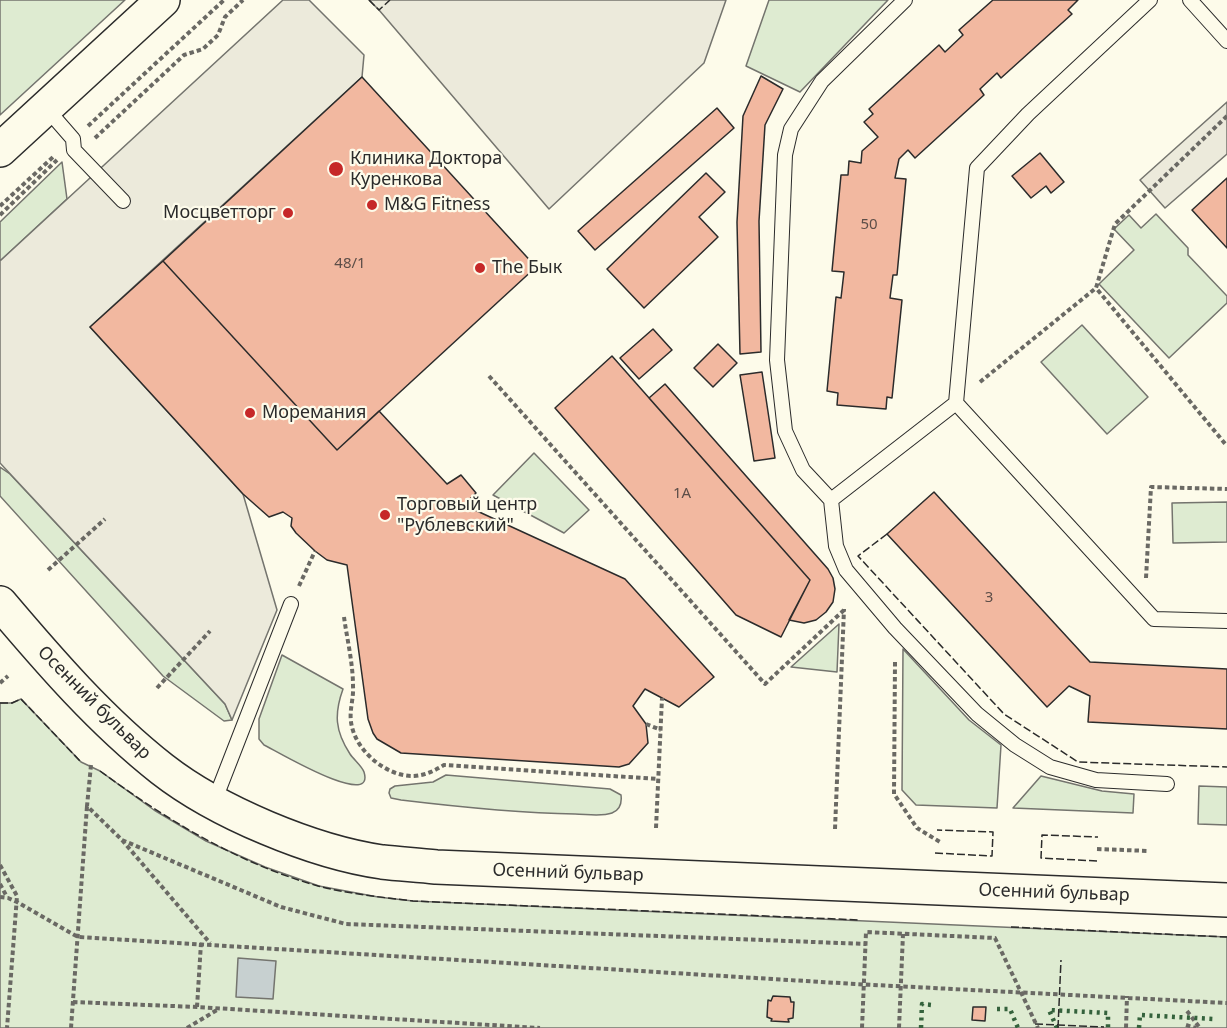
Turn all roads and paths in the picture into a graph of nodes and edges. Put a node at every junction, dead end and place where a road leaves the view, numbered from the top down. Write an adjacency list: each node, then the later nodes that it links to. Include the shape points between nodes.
1 (163, 0): 8 (street)
2 (224, 0): 10 (path)
3 (243, 0): 10 (path, via 225,17 218,35 202,49 184,55 91,141)
4 (905, 0): 21 (lane, via 822,81 791,129 785,155 777,360 786,431 803,470)
5 (1150, 0): 18 (lane, via 1028,114 977,168)
6 (1190, 0): 7 (lane)
7 (1227, 41)
8 (46, 108): 10 (lane); 11 (street)
9 (1227, 116): 15 (path, via 1114,224)
10 (74, 144): 12 (lane); 13 (path); 14 (path)
11 (0, 150)
12 (123, 201)
13 (0, 206)
14 (0, 215)
15 (1096, 288): 17 (path); 19 (path)
16 (489, 376): 29 (path, via 765,684)
17 (973, 388)
18 (956, 403): 21 (lane); 28 (lane)
19 (1227, 446)
20 (1227, 489): 28 (path, via 1151,487)
21 (831, 500): 25 (lane, via 836,546)
22 (105, 519): 24 (path)
23 (315, 551): 27 (path)
24 (48, 570)
25 (846, 570): 29 (path); 32 (lane)
26 (0, 603): 43 (street, Осенний бульвар, via 100,714 163,770)
27 (291, 604): 43 (lane)
28 (1145, 609): 31 (lane, via 1154,619)
29 (844, 610): 46 (path)
30 (344, 616): 41 (path, via 354,688 350,701 352,729 366,753 384,766 411,776 429,774 444,765)
31 (1227, 621)
32 (896, 628): 42 (lane, via 976,714 1015,746 1050,767 1096,780); 48 (path, via 894,794 917,828)
33 (210, 631): 36 (path)
34 (8, 676): 35 (path)
35 (0, 683)
36 (157, 688)
37 (662, 698): 39 (path)
38 (646, 724): 39 (path)
39 (661, 730): 41 (path)
40 (91, 765): 44 (path)
41 (658, 779): 45 (path)
42 (1167, 784)
43 (214, 802): 55 (street, Осенний бульвар, via 270,829 380,862)
44 (87, 806): 47 (path); 58 (path)
45 (656, 828)
46 (835, 829)
47 (122, 840): 60 (path); 61 (path, via 281,908 346,924)
48 (940, 842)
49 (1097, 849): 50 (path)
50 (1149, 851)
51 (0, 865): 56 (path)
52 (0, 884): 54 (path)
53 (0, 897): 54 (path)
54 (8, 898): 56 (path)
55 (1227, 900)
56 (17, 902): 58 (path); 72 (path)
57 (903, 934): 61 (path, via 866,932); 63 (path); 64 (path, via 995,938)
58 (78, 937): 59 (path); 66 (path)
59 (201, 943): 60 (path); 68 (path)
60 (211, 944): 62 (path)
61 (866, 944): 62 (path)
62 (864, 984): 63 (path); 76 (path)
63 (901, 986): 64 (path); 77 (path)
64 (1020, 992): 65 (path); 78 (path)
65 (1127, 996): 67 (path); 79 (path)
66 (73, 1002): 68 (path); 73 (path)
67 (1227, 1003)
68 (197, 1006): 69 (path)
69 (218, 1009): 74 (path); 75 (path)
70 (1187, 1011): 80 (path)
71 (1186, 1025): 80 (path)
72 (7, 1028)
73 (71, 1028)
74 (187, 1028)
75 (540, 1028)
76 (862, 1028)
77 (899, 1028)
78 (1038, 1028)
79 (1126, 1028)
80 (1198, 1028)

